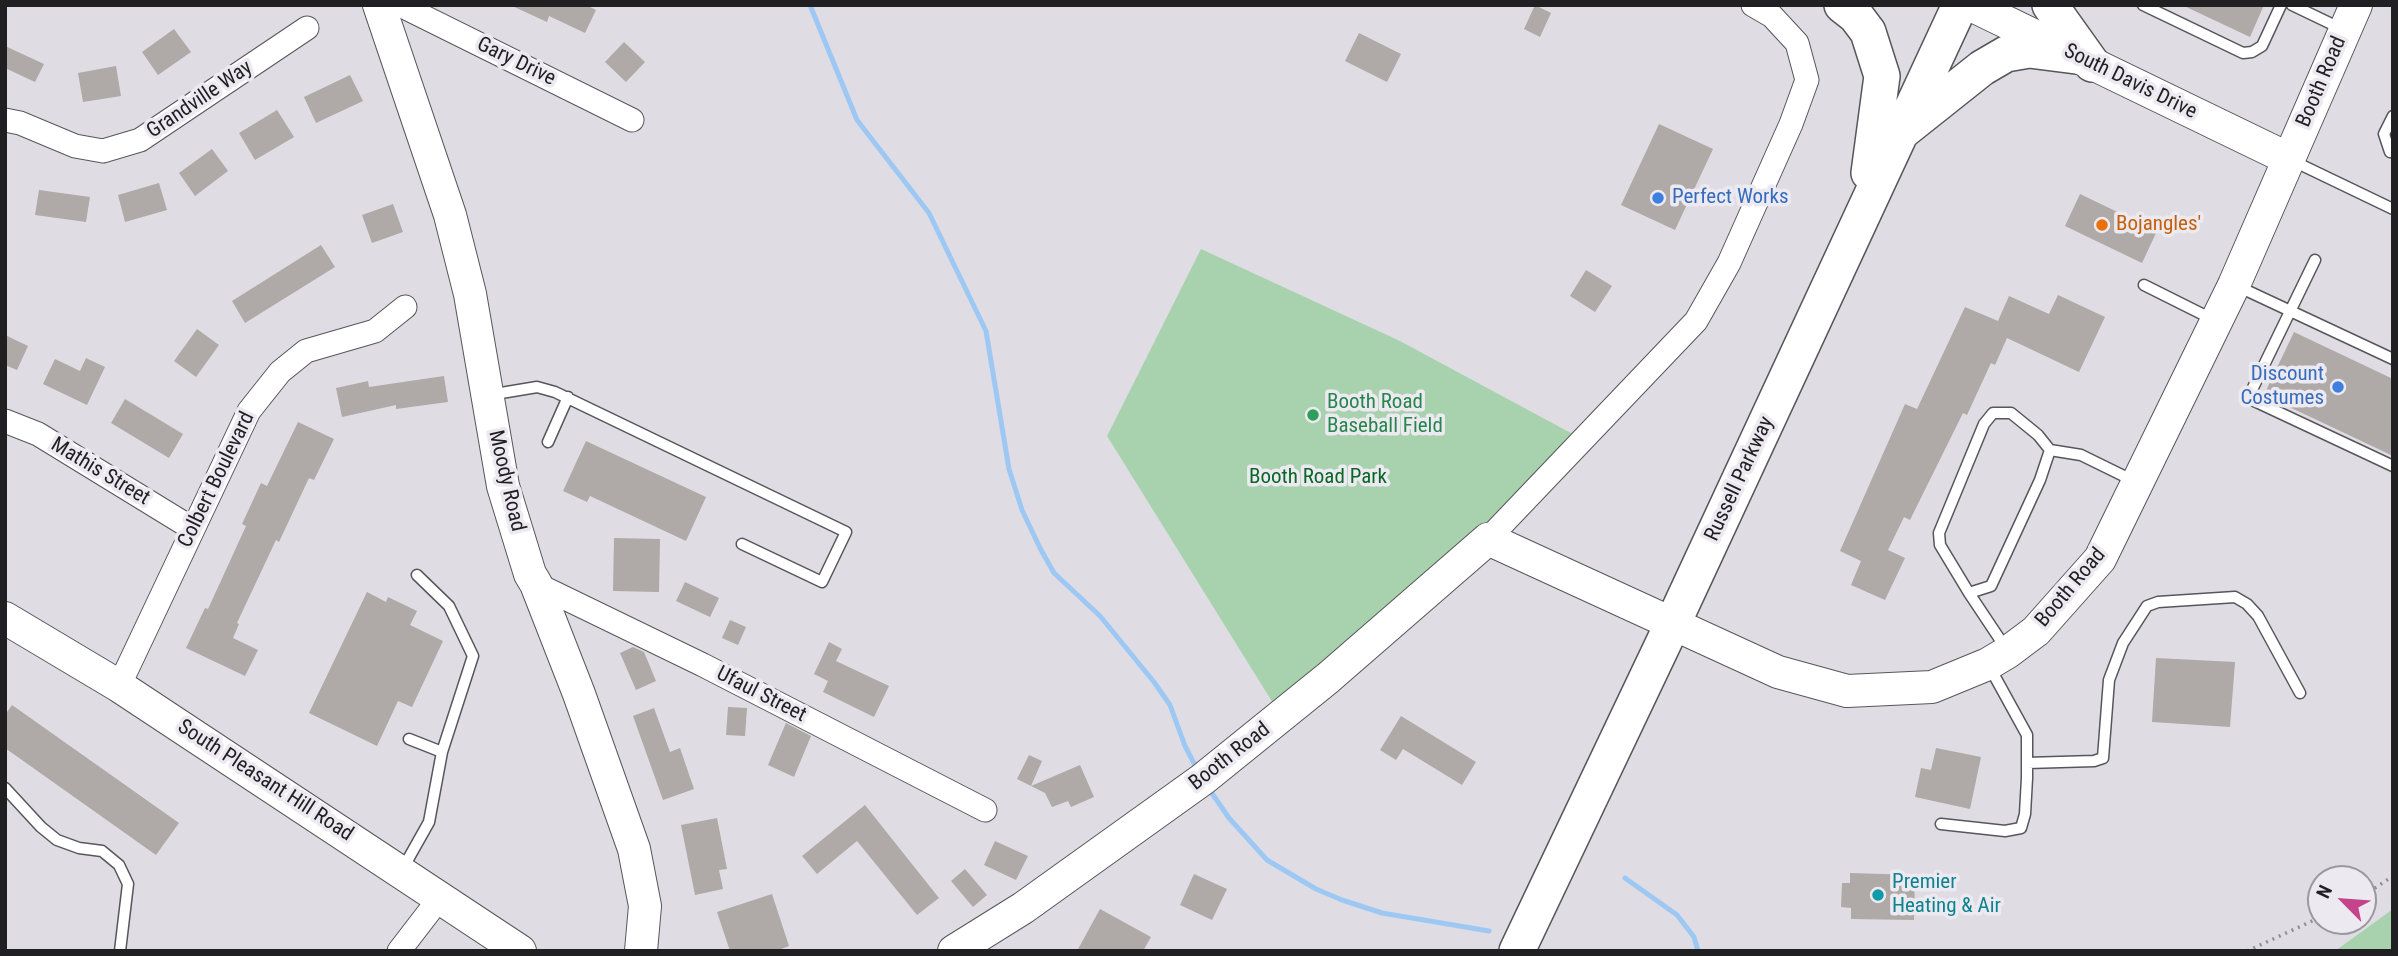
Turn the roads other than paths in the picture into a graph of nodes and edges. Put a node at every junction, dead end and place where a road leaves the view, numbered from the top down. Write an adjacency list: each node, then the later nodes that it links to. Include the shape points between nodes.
1 (379, 5): 29 (street, Moody Road, via 450,215 470,294)
2 (400, 5): 16 (street, Gary Drive)
3 (1753, 5): 37 (street, Booth Road, via 1772,16 1797,43 1807,80 1729,263 1696,321)
4 (1842, 5): 21 (main road, via 1868,32 1882,76)
5 (1960, 5): 17 (main road, Russell Parkway)
6 (1971, 5): 13 (street, South Davis Drive)
7 (2050, 5): 13 (main road)
8 (2143, 5): 9 (lane, via 2242,53 2262,46)
9 (2281, 5)
10 (2292, 5): 11 (lane)
11 (2351, 18): 19 (street, Booth Road)
12 (307, 28): 15 (street, Grandville Way, via 140,140 103,151 75,146)
13 (2084, 60): 17 (main road, via 2029,50 2006,54); 19 (street, South Davis Drive)
14 (2393, 116): 18 (lane, via 2384,134)
15 (5, 120)
16 (632, 120)
17 (1899, 134): 21 (main road, Russell Parkway)
18 (2390, 152)
19 (2289, 159): 20 (lane); 24 (street, Booth Road)
20 (2393, 209)
21 (1863, 212): 43 (main road, Russell Parkway)
22 (2315, 260): 26 (lane)
23 (2144, 285): 27 (lane)
24 (2234, 285): 26 (lane); 27 (street, Booth Road)
25 (405, 307): 36 (street, Colbert Boulevard, via 375,331 306,351 280,372 249,411)
26 (2291, 312): 28 (lane); 34 (lane, via 2248,398)
27 (2216, 321): 35 (street, Booth Road)
28 (2393, 359)
29 (487, 396): 30 (lane, via 537,387); 40 (street, Moody Road, via 503,486)
30 (568, 397): 32 (lane); 38 (lane, via 846,532 822,582)
31 (5, 421): 36 (street, Mathis Street, via 38,434)
32 (548, 442)
33 (2050, 450): 35 (lane, via 2081,455); 41 (lane, via 1991,586); 41 (lane, via 2011,413 1993,413 1984,425 1939,533 1940,545)
34 (2393, 466)
35 (2138, 483): 44 (street, Booth Road, via 2100,559 2036,631)
36 (193, 529): 45 (street, Colbert Boulevard)
37 (1488, 539): 43 (street, Booth Road); 59 (street, Booth Road, via 1203,779 1023,908)
38 (742, 544)
39 (417, 575): 48 (lane, via 449,606 473,656)
40 (536, 584): 51 (street, Ufaul Street); 58 (street, Moody Road, via 634,849 645,906)
41 (1969, 593): 44 (lane)
42 (5, 618): 45 (street, South Pleasant Hill Road)
43 (1673, 623): 44 (street, Booth Road, via 1778,672 1847,691 1932,687); 60 (main road, Russell Parkway)
44 (1998, 658): 49 (lane, via 2027,735)
45 (119, 686): 53 (street, South Pleasant Hill Road)
46 (2300, 693): 49 (lane, via 2247,604 2235,597 2158,602 2147,606 2123,643 2109,680 2103,758)
47 (410, 739): 48 (lane)
48 (442, 752): 53 (lane, via 429,822)
49 (2027, 763): 52 (lane, via 2021,828 2005,831)
50 (5, 788): 55 (lane, via 57,840 102,851 119,865 128,884)
51 (985, 810)
52 (1941, 824)
53 (401, 872): 54 (street, South Pleasant Hill Road)
54 (439, 899): 56 (street); 57 (street, South Pleasant Hill Road)
55 (120, 951)
56 (399, 951)
57 (520, 951)
58 (641, 951)
59 (954, 951)
60 (1517, 951)

